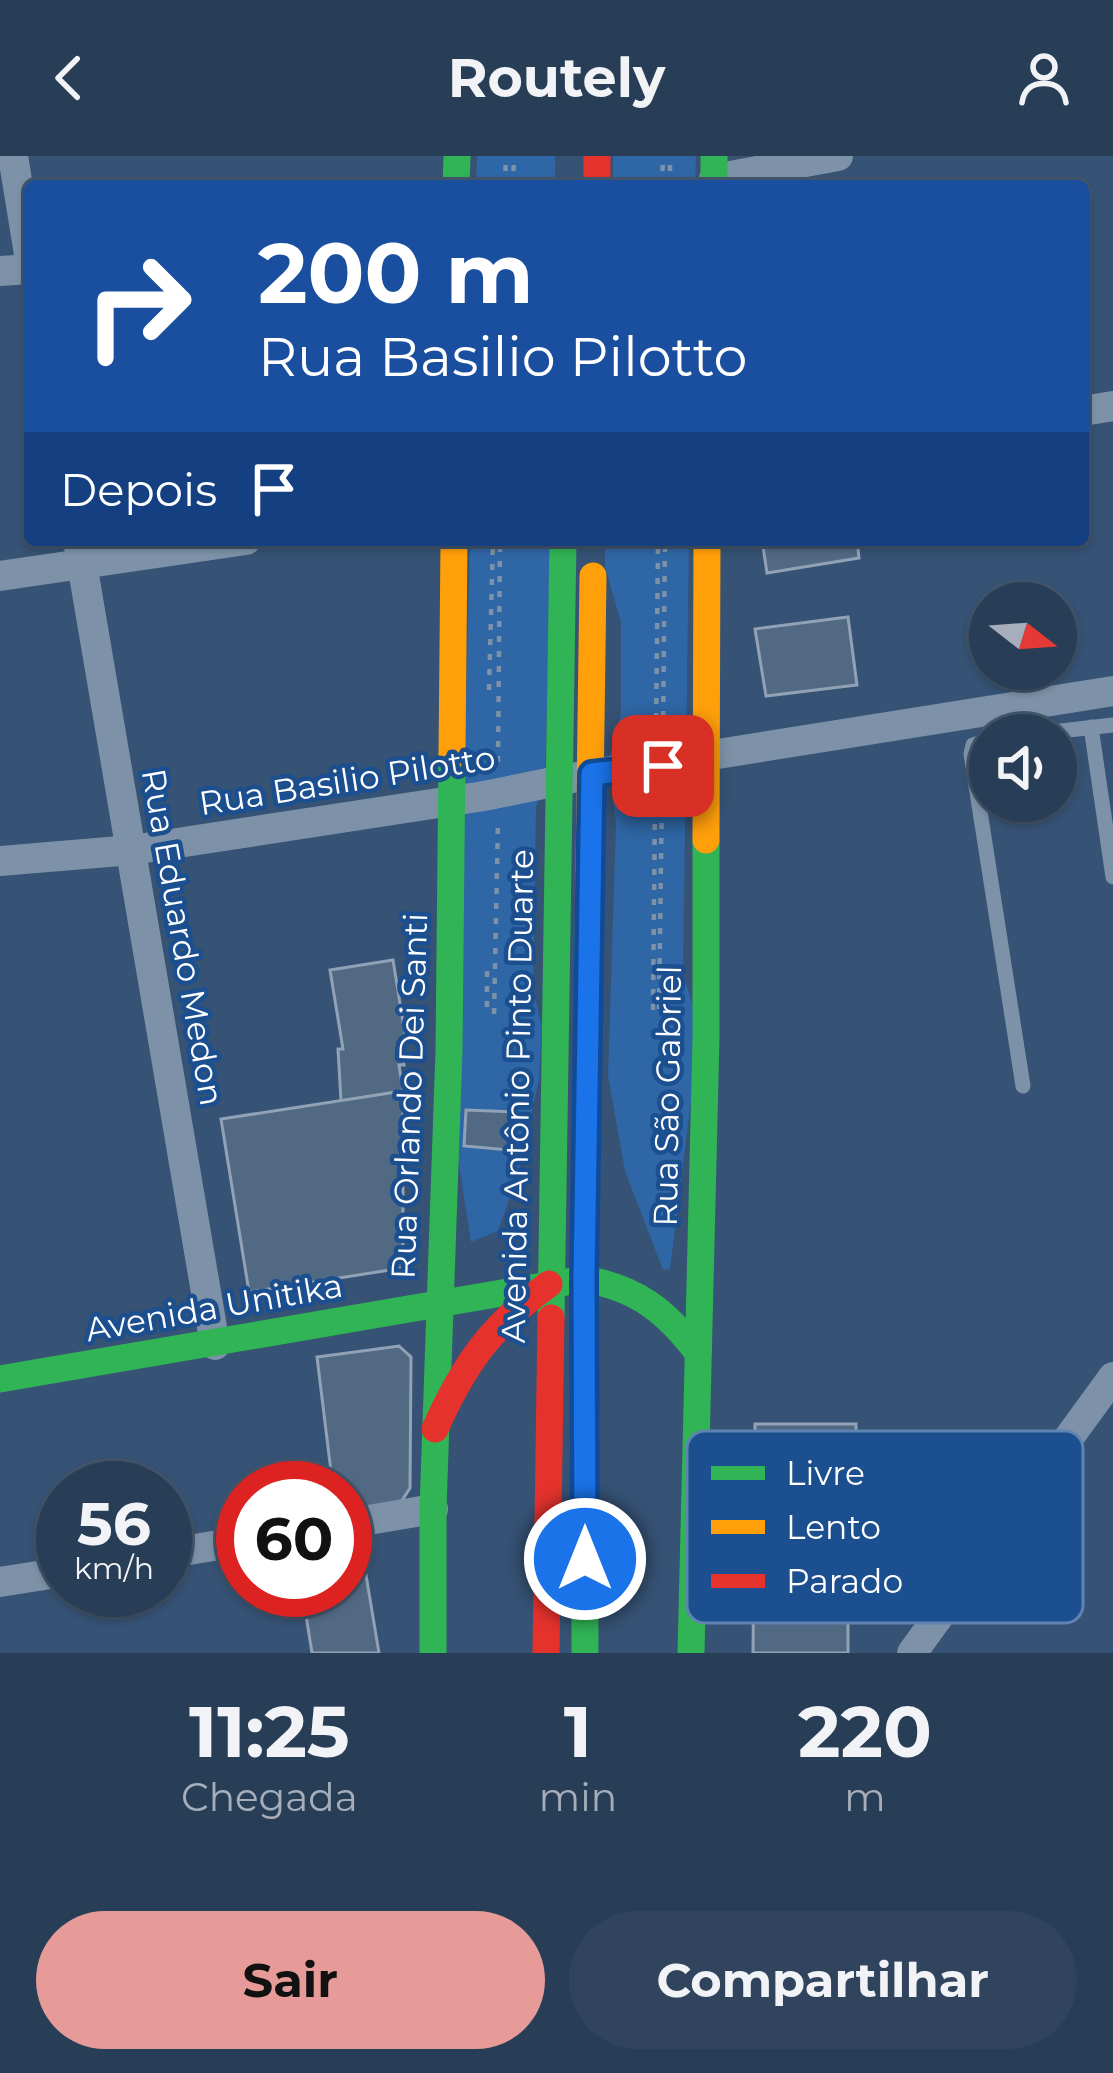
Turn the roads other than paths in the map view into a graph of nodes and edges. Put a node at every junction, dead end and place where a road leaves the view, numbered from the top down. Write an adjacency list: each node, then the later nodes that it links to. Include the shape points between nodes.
1 (13, 156): 4 (street)
2 (838, 156): 3 (street)
3 (714, 174)
4 (24, 223)
5 (162, 546): 10 (street)
6 (454, 546): 19 (main road, Rua Orlando Dei Santi)
7 (563, 546): 18 (main road, Avenida Antônio Pinto Duarte)
8 (593, 546): 17 (main road)
9 (707, 546): 16 (main road, Rua São Gabriel)
10 (80, 552): 11 (street); 21 (street, Rua Eduardo Medon)
11 (0, 576)
12 (1113, 691): 16 (street, Rua Basilio Pilotto)
13 (1113, 725): 14 (lane)
14 (1091, 728): 15 (lane); 23 (lane)
15 (1077, 730)
16 (704, 757): 17 (street, Rua Basilio Pilotto); 29 (main road, Rua São Gabriel)
17 (592, 774): 18 (street, Rua Basilio Pilotto); 25 (main road)
18 (559, 782): 19 (street, Rua Basilio Pilotto); 26 (main road, Avenida Antônio Pinto Duarte)
19 (452, 801): 21 (street, Rua Basilio Pilotto); 27 (main road, Rua Orlando Dei Santi)
20 (982, 822): 24 (lane)
21 (132, 850): 22 (street, Rua Basilio Pilotto); 28 (street, Rua Eduardo Medon)
22 (0, 861)
23 (1113, 877)
24 (1023, 1086)
25 (584, 1279): 26 (main road, Avenida Unitika); 29 (main road, via 647,1297); 43 (main road)
26 (549, 1284): 27 (main road, Avenida Unitika); 32 (main road, via 483,1336); 42 (main road, Avenida Antônio Pinto Duarte)
27 (440, 1304): 28 (main road, Avenida Unitika); 32 (main road, Rua Orlando Dei Santi)
28 (215, 1345): 31 (main road, Avenida Unitika)
29 (698, 1354): 33 (main road, Rua São Gabriel)
30 (1113, 1377): 34 (street)
31 (0, 1379)
32 (435, 1429): 35 (main road, Rua Orlando Dei Santi)
33 (696, 1431)
34 (1074, 1431)
35 (433, 1509): 36 (street); 41 (main road, Rua Orlando Dei Santi)
36 (372, 1519)
37 (36, 1576): 38 (street)
38 (0, 1582)
39 (693, 1623): 44 (main road, Rua São Gabriel)
40 (934, 1623): 45 (street)
41 (433, 1653)
42 (546, 1653)
43 (585, 1653)
44 (692, 1653)
45 (912, 1653)

